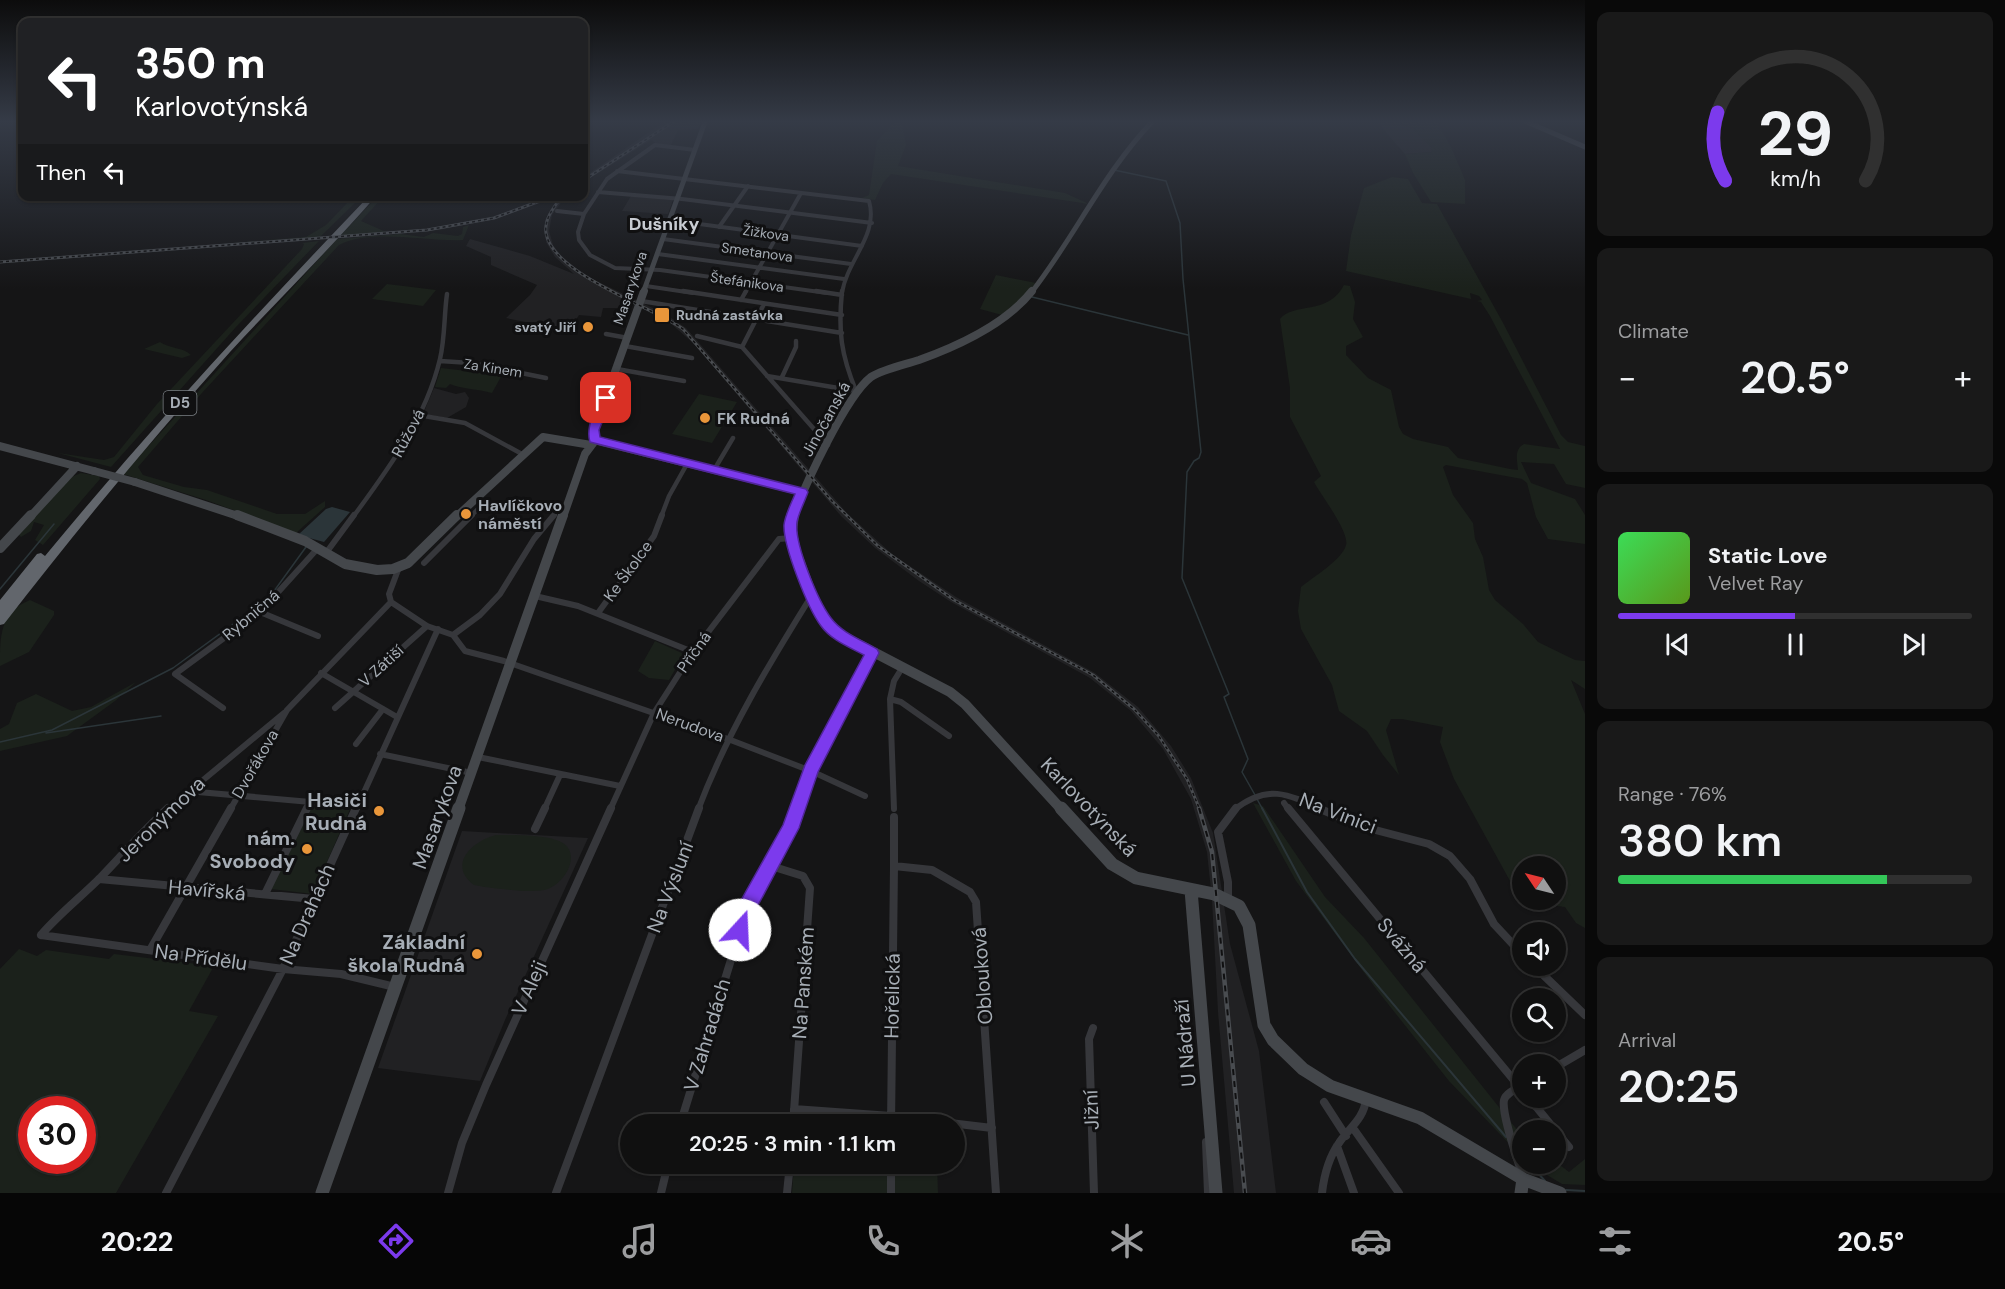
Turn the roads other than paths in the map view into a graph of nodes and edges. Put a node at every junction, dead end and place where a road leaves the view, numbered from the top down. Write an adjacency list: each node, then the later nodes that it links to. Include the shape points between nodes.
1 (609, 178): 6 (street)
2 (682, 178): 3 (street)
3 (685, 178): 5 (street); 8 (street, Masarykova)
4 (1108, 178): 49 (street, Jinočanská, via 1057,259 1029,295 1002,318 976,335 921,360 873,376)
5 (748, 186): 7 (street); 11 (street)
6 (598, 192): 8 (street); 14 (street)
7 (801, 193): 13 (street); 16 (street, via 869,201)
8 (677, 199): 11 (street); 15 (street, Masarykova)
9 (362, 201): 72 (highway, D5, via 156,422)
10 (368, 201): 75 (highway, D5, via 156,430)
11 (734, 206): 13 (street); 17 (street)
12 (557, 211): 14 (street)
13 (790, 213): 16 (street); 18 (street)
14 (584, 214): 25 (street, Štefánikova, via 579,240 590,255 615,268)
15 (670, 220): 17 (street, Žižkova); 19 (street, Masarykova)
16 (872, 223): 20 (street)
17 (719, 227): 18 (street, Žižkova)
18 (777, 234): 20 (street, Žižkova); 21 (street)
19 (663, 239): 21 (street, Smetanova); 22 (street, Masarykova)
20 (862, 246): 23 (street)
21 (767, 253): 23 (street, Smetanova); 24 (street)
22 (657, 254): 24 (street); 25 (street, Masarykova)
23 (851, 264): 26 (street)
24 (759, 268): 26 (street); 27 (street)
25 (652, 270): 27 (street, Štefánikova); 28 (street, Masarykova)
26 (844, 279): 30 (street)
27 (750, 283): 30 (street, Štefánikova); 31 (street)
28 (646, 286): 31 (street); 32 (street, Masarykova)
29 (447, 294): 43 (street, Růžová)
30 (842, 296): 34 (street)
31 (741, 300): 33 (street)
32 (641, 301): 35 (street); 40 (street, Masarykova)
33 (764, 304): 34 (street); 35 (street)
34 (842, 315): 36 (street)
35 (756, 320): 36 (street); 41 (street)
36 (842, 333): 49 (street, via 843,356)
37 (606, 334): 40 (street)
38 (697, 336): 41 (street)
39 (796, 341): 46 (street)
40 (627, 342): 42 (street); 44 (street, Masarykova)
41 (741, 347): 45 (street)
42 (692, 358)
43 (440, 361): 47 (street, Za Kinem, via 480,364); 50 (street, Růžová)
44 (617, 369): 48 (street); 52 (street, Masarykova)
45 (767, 376): 46 (street); 54 (street)
46 (782, 377): 49 (street)
47 (546, 378)
48 (684, 381)
49 (856, 391): 54 (street, Jinočanská)
50 (418, 415): 55 (street, via 465,423); 66 (street, Růžová, via 391,465)
51 (733, 438): 58 (street)
52 (588, 442): 55 (street, via 543,438); 56 (street); 61 (street, Masarykova)
53 (0, 446): 57 (street)
54 (828, 446): 59 (street, Jinočanská)
55 (522, 454): 62 (street)
56 (687, 464): 58 (street); 74 (street, Ke Školce, via 669,496 654,536)
57 (77, 466): 65 (street); 66 (street, bridge, via 208,505)
58 (714, 470): 59 (street)
59 (802, 492): 64 (street, Karlovotýnská, via 791,522)
60 (482, 505): 63 (street)
61 (556, 517): 70 (street, Masarykova); 78 (street, via 534,539 501,594)
62 (447, 525): 63 (street); 68 (street)
63 (457, 529): 67 (street)
64 (791, 538): 69 (street, Karlovotýnská); 80 (street, Příčná, via 779,539)
65 (0, 548)
66 (322, 550): 68 (street, via 345,564); 73 (street, Rybničná, via 306,559)
67 (424, 563)
68 (398, 570): 71 (street, via 389,594)
69 (812, 594): 81 (street, Karlovotýnská, via 832,628); 94 (street, Na Výsluní)
70 (535, 596): 74 (street); 82 (street, Masarykova)
71 (392, 602): 76 (street); 84 (street, Dvořákova)
72 (0, 608)
73 (260, 612): 79 (street); 87 (street, Rybničná, via 175,674)
74 (598, 612): 80 (street)
75 (0, 621)
76 (427, 626): 77 (street); 85 (street, V Zátiší)
77 (438, 630): 78 (street); 92 (street, Na Drahách)
78 (453, 635): 82 (street, Nerudova, via 465,651)
79 (318, 636)
80 (693, 652): 91 (street, Příčná)
81 (872, 653): 83 (street, Karlovotýnská); 98 (street, V Zahradách)
82 (511, 664): 91 (street, Nerudova); 97 (street, Masarykova)
83 (902, 668): 86 (street); 113 (street, Karlovotýnská, via 965,704 1112,864 1136,878)
84 (321, 673): 85 (street); 90 (street, Dvořákova)
85 (354, 690): 88 (street, V Zátiší); 89 (street)
86 (890, 699): 93 (street, via 901,702); 110 (street)
87 (223, 708)
88 (335, 708)
89 (383, 709): 92 (street); 95 (street)
90 (287, 710): 102 (street, Jeronýmova); 103 (street, Dvořákova)
91 (654, 713): 94 (street, Nerudova); 101 (street, Příčná)
92 (397, 717): 96 (street, Na Drahách)
93 (949, 736)
94 (728, 739): 98 (street, Nerudova); 150 (street, Na Výsluní)
95 (356, 744)
96 (380, 754): 99 (street); 107 (street, Na Drahách)
97 (478, 757): 99 (street, Masarykova); 100 (street)
98 (811, 771): 104 (street, Nerudova); 109 (street, V Zahradách)
99 (472, 773): 122 (street, Masarykova)
100 (560, 775): 101 (street); 108 (street)
101 (620, 786): 149 (street, V Aleji, via 462,1143)
102 (187, 791): 103 (street); 111 (street, Jeronýmova)
103 (236, 796): 105 (street); 112 (street, Dvořákova)
104 (865, 796)
105 (311, 801): 107 (street); 114 (street)
106 (1284, 803): 127 (street, Svážná)
107 (356, 806): 115 (street, Na Drahách)
108 (535, 829)
109 (771, 866): 133 (street, Na Panském, via 803,876 810,888); 134 (street, V Zahradách, via 747,908)
110 (894, 867): 137 (street, Hořelická); 139 (street, Oblouková, via 932,870 970,892 976,902)
111 (99, 879): 112 (street, Havířská); 117 (street, Jeronýmova)
112 (186, 888): 114 (street, Havířská); 119 (street, Dvořákova)
113 (1191, 890): 116 (street, Karlovotýnská); 128 (street, U Nádraží)
114 (265, 894): 115 (street, Havířská)
115 (314, 899): 120 (street, Na Drahách)
116 (1228, 899): 118 (street, Na Vinici, via 1229,885 1218,832 1239,805 1277,792 1358,826 1408,837 1450,856 1464,868 1495,924); 130 (street, via 1242,909 1248,920 1260,1010 1273,1040 1312,1075 1330,1086)
117 (41, 934): 119 (street, Na Přídělu)
118 (1512, 943)
119 (150, 950): 120 (street, Na Přídělu)
120 (283, 969): 122 (street, Na Přídělu, via 341,974); 147 (street, Na Drahách)
121 (1544, 976): 123 (street)
122 (395, 987): 148 (street, Masarykova)
123 (1585, 1016)
124 (1094, 1028): 155 (street, Jižní, via 1089,1039)
125 (1585, 1050): 126 (street)
126 (1566, 1061)
127 (1512, 1076)
128 (1209, 1090): 156 (street, via 1203,1091); 157 (street, U Nádraží)
129 (1512, 1092): 146 (street, Svážná, via 1504,1101 1504,1110)
130 (1366, 1098): 140 (street, via 1366,1107); 146 (street, via 1420,1118)
131 (1324, 1102): 140 (street)
132 (1537, 1108): 142 (street)
133 (794, 1109): 135 (street, Na Panském); 136 (street)
134 (683, 1114)
135 (794, 1114)
136 (834, 1114)
137 (891, 1114)
138 (965, 1126): 139 (street)
139 (992, 1128): 154 (street, Oblouková)
140 (1349, 1132): 141 (street); 160 (street)
141 (1336, 1146): 158 (street); 159 (street)
142 (1569, 1146)
143 (666, 1174): 151 (street)
144 (789, 1174): 152 (street)
145 (891, 1174): 153 (street)
146 (1522, 1186): 161 (street)
147 (166, 1193)
148 (322, 1193)
149 (448, 1193)
150 (556, 1193)
151 (662, 1193)
152 (787, 1193)
153 (891, 1193)
154 (996, 1193)
155 (1094, 1193)
156 (1208, 1193)
157 (1216, 1193)
158 (1322, 1193)
159 (1354, 1193)
160 (1399, 1193)
161 (1560, 1193)

